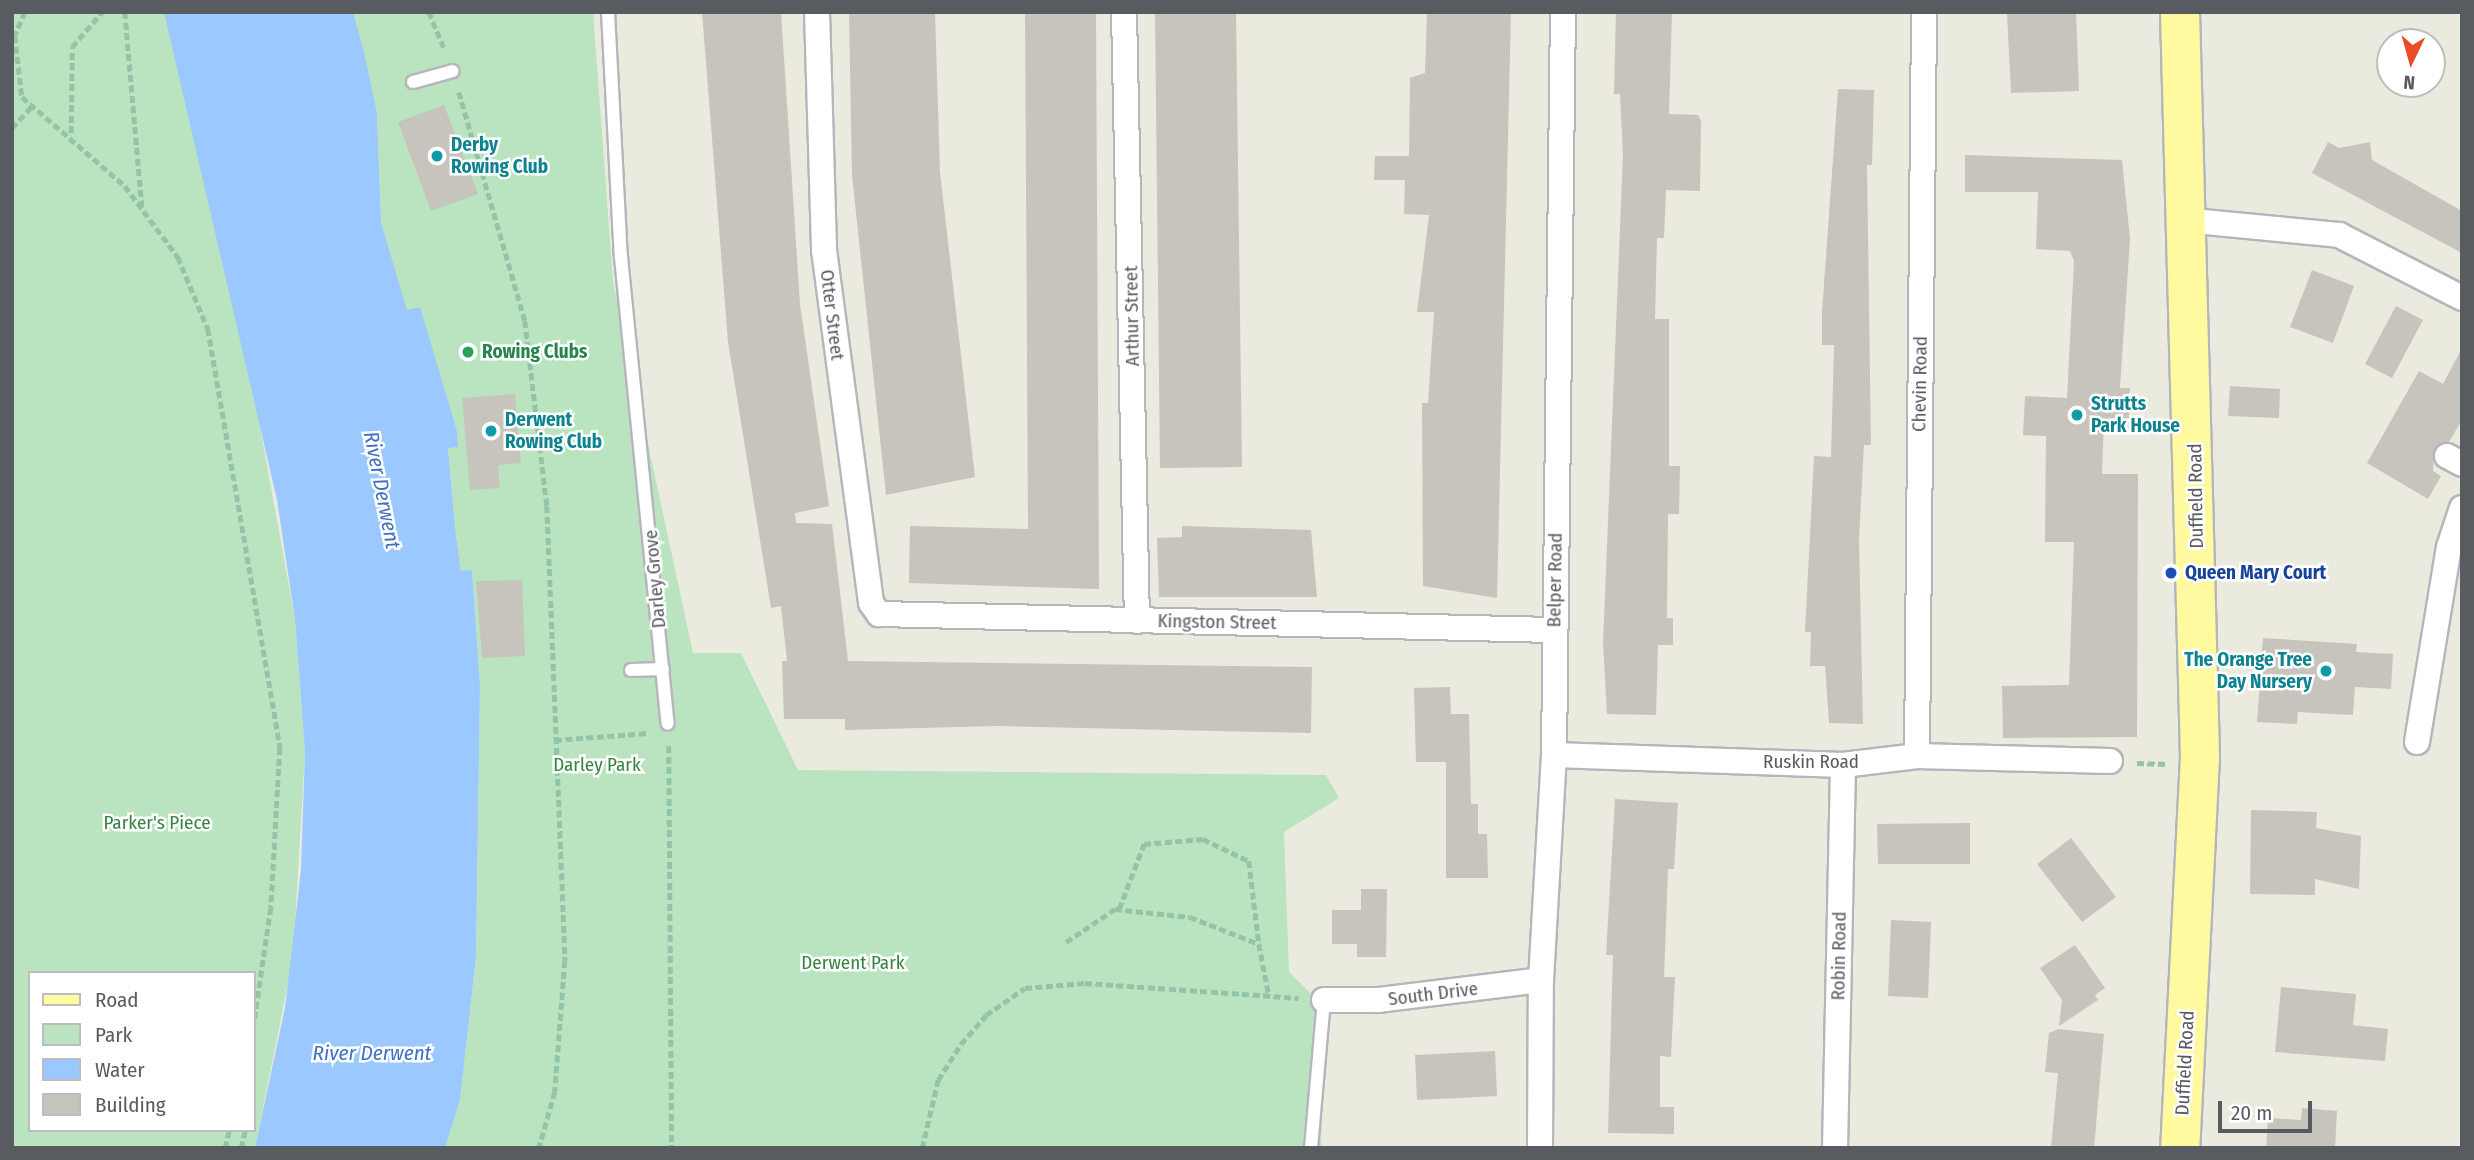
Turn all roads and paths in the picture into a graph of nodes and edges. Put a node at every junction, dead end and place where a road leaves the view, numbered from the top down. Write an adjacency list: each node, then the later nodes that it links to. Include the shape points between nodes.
1 (25, 12): 13 (path, via 15,36 16,69 22,97)
2 (102, 12): 15 (path, via 72,47)
3 (125, 12): 16 (path)
4 (429, 12): 11 (path)
5 (608, 12): 23 (lane, Darley Grove, via 621,257)
6 (817, 12): 20 (street, Otter Street, via 824,250 871,603)
7 (1124, 12): 21 (street, Arthur Street)
8 (1563, 12): 22 (street, Belper Road)
9 (1924, 12): 29 (street, Chevin Road)
10 (2180, 12): 17 (main road, Duffield Road)
11 (453, 71): 12 (lane); 26 (path, via 525,321 547,506)
12 (413, 82)
13 (32, 106): 14 (path); 15 (path)
14 (12, 128)
15 (71, 134): 16 (path)
16 (143, 209): 40 (path, via 178,257 208,329 278,735 271,908)
17 (2184, 220): 18 (street, via 2339,235); 47 (main road, Duffield Road, via 2200,757)
18 (2462, 298)
19 (2462, 508): 27 (street, via 2449,547)
20 (879, 614): 21 (street, Kingston Street)
21 (1137, 621): 22 (street, Kingston Street)
22 (1554, 629): 28 (street, Belper Road)
23 (663, 669): 24 (lane); 25 (lane, Darley Grove)
24 (631, 670)
25 (668, 728): 26 (path); 42 (path)
26 (555, 740): 41 (path, via 565,961 555,1092)
27 (2417, 742)
28 (1554, 755): 33 (street, Ruskin Road); 37 (street, Belper Road)
29 (1917, 756): 30 (street, Ruskin Road); 33 (street, Ruskin Road)
30 (2109, 761)
31 (2135, 762): 32 (path)
32 (2169, 764)
33 (1843, 765): 46 (street, Robin Road)
34 (1119, 909): 35 (path); 36 (path, via 1190,917); 36 (path, via 1144,844 1203,839 1250,860)
35 (1066, 942)
36 (1259, 944): 38 (path)
37 (1541, 980): 39 (street, South Drive, via 1379,1000); 45 (street, Belper Road)
38 (1269, 996): 39 (path); 43 (path, via 1085,984 1025,988 986,1015 961,1044 938,1080)
39 (1324, 1000): 44 (lane)
40 (256, 1009)
41 (539, 1148)
42 (672, 1148)
43 (922, 1148)
44 (1311, 1148)
45 (1540, 1148)
46 (1835, 1148)
47 (2180, 1148)

